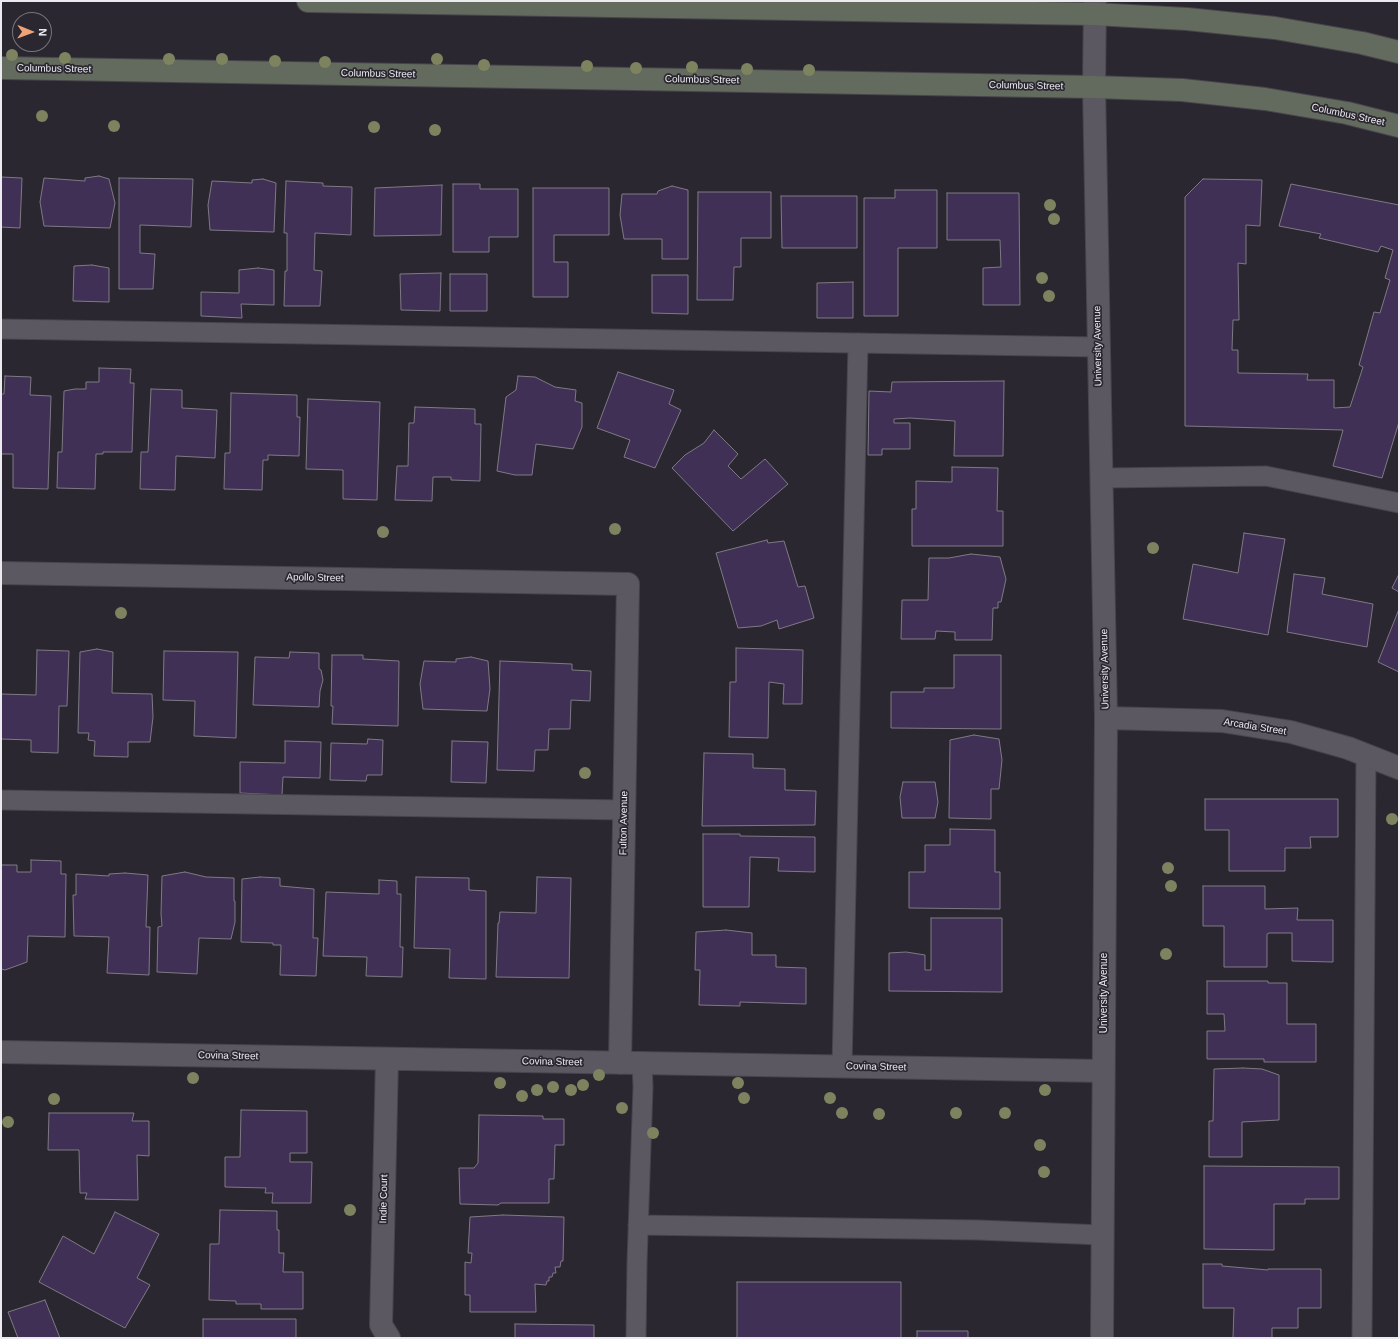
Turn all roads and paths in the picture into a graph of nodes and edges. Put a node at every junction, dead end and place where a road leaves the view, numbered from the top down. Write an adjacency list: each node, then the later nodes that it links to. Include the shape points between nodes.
1 (308, 1): 2 (main road)
2 (1094, 8): 3 (main road, via 1275,28); 5 (street, University Avenue)
3 (1399, 52)
4 (1, 68): 5 (main road, Columbus Street)
5 (1094, 87): 6 (main road, Columbus Street, via 1182,90 1265,99 1347,113); 9 (street, University Avenue)
6 (1399, 126)
7 (1, 329): 8 (lane)
8 (858, 343): 9 (lane); 23 (lane)
9 (1098, 347): 10 (street, University Avenue)
10 (1101, 478): 11 (lane, via 1266,476); 14 (street, University Avenue)
11 (1399, 503)
12 (1, 573): 13 (street, Apollo Street)
13 (628, 584): 18 (street, Fulton Avenue)
14 (1106, 718): 15 (street, Arcadia Street, via 1222,721 1291,732); 24 (street, University Avenue)
15 (1366, 755): 16 (street, Arcadia Street); 30 (lane)
16 (1399, 768)
17 (1, 800): 18 (lane)
18 (625, 810): 21 (street, Fulton Avenue)
19 (1, 1052): 20 (street, Covina Street)
20 (387, 1059): 21 (street, Covina Street); 27 (street, Indie Court, via 381,1325)
21 (620, 1063): 22 (street, Covina Street)
22 (642, 1063): 23 (street, Covina Street); 25 (lane)
23 (842, 1067): 24 (street, Covina Street)
24 (1103, 1071): 26 (street, University Avenue)
25 (638, 1225): 26 (lane, via 978,1230); 28 (lane)
26 (1102, 1235): 29 (street, University Avenue)
27 (389, 1338)
28 (636, 1338)
29 (1102, 1338)
30 (1362, 1338)

